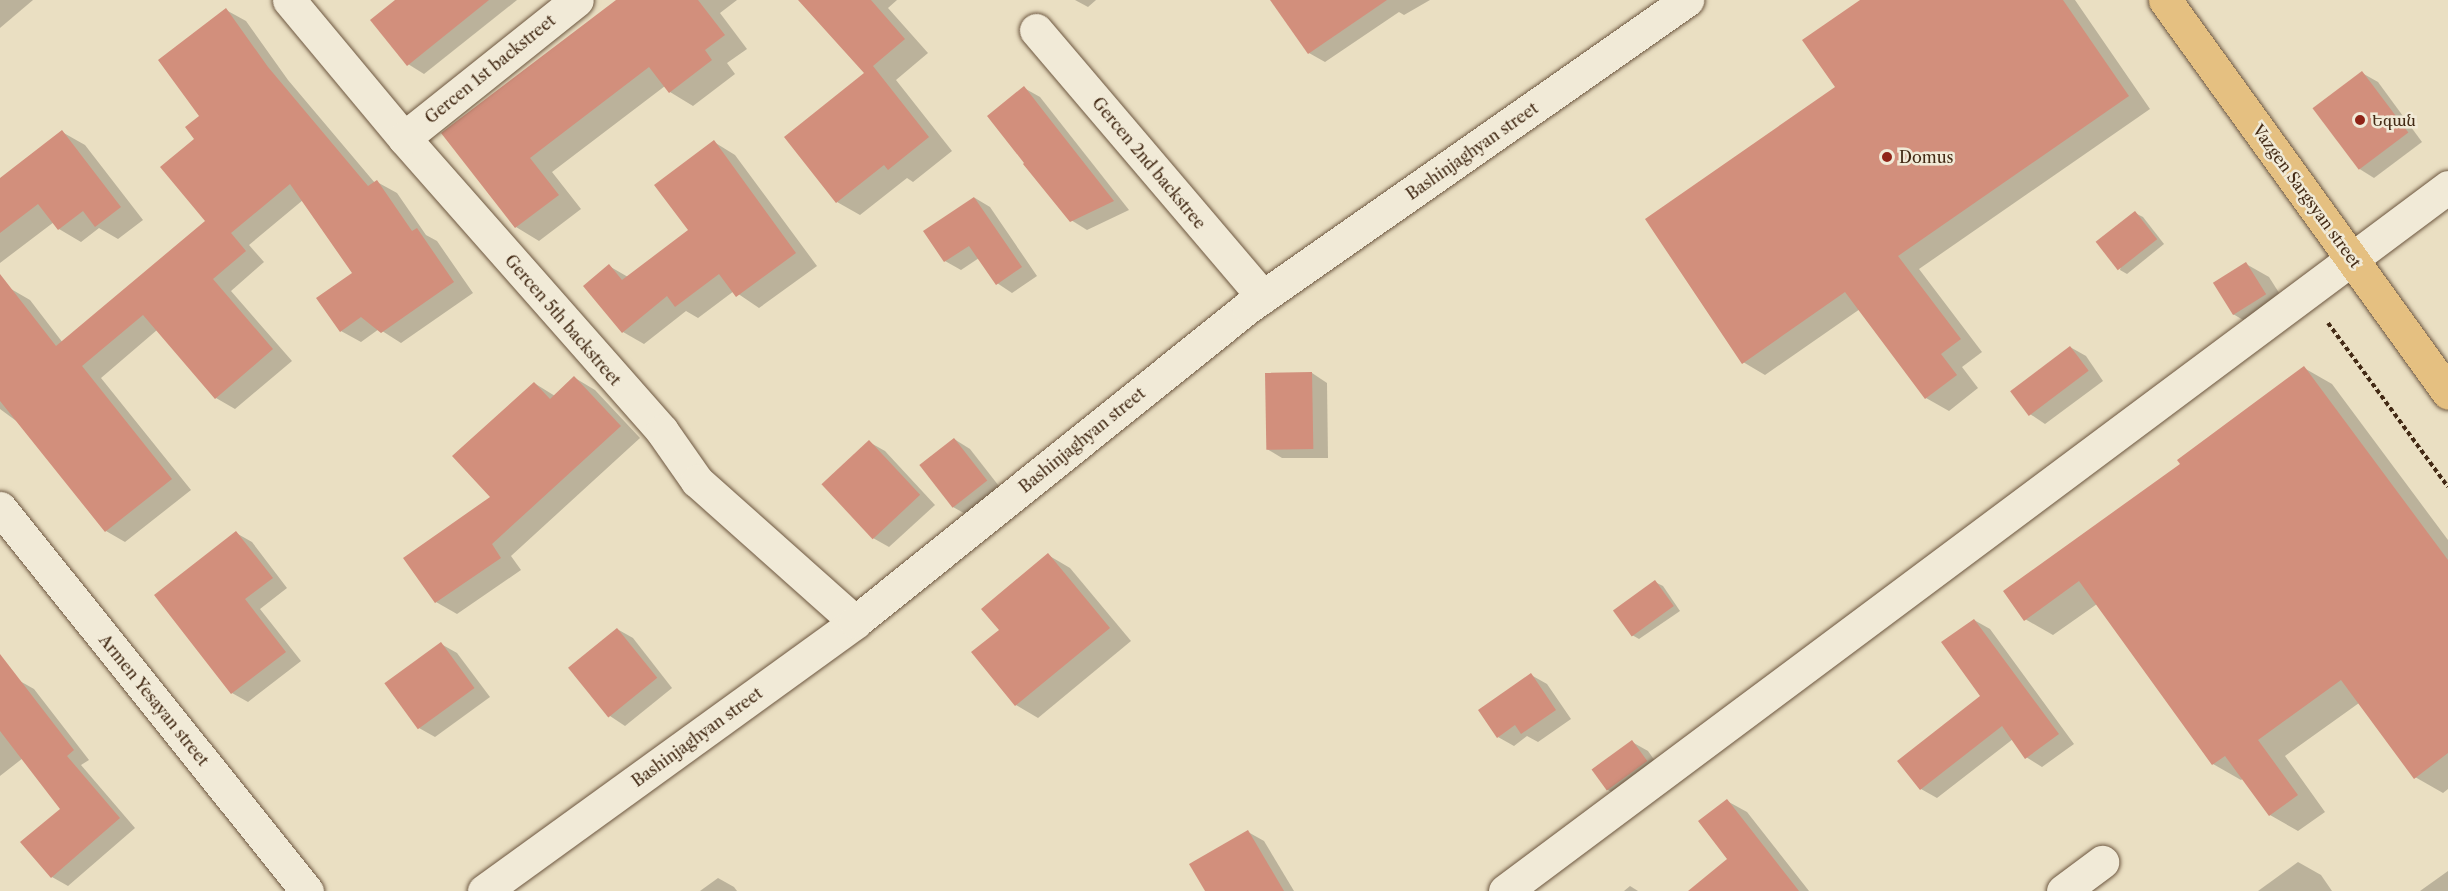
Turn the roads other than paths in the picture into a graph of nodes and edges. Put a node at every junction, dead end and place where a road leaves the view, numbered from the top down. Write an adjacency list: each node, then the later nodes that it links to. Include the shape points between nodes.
1 (289, 0): 6 (street, Gercen 5th backstreet)
2 (577, 0): 6 (street, Gercen 1st backstreet)
3 (2165, 0): 8 (highway, Vazgen Sargsyan street)
4 (1667, 6): 9 (street, Bashinjaghyan street)
5 (1035, 30): 9 (street, Gercen 2nd backstree)
6 (404, 138): 12 (street, Gercen 5th backstreet, via 662,431 697,481)
7 (2448, 187): 8 (street)
8 (2352, 260): 10 (highway, Vazgen Sargsyan street); 16 (street)
9 (1263, 297): 12 (street, Bashinjaghyan street)
10 (2448, 393)
11 (0, 508): 14 (street, Armen Yesayan street)
12 (855, 622): 15 (street, Bashinjaghyan street)
13 (2102, 862): 17 (street)
14 (307, 891)
15 (484, 891)
16 (1505, 891)
17 (2063, 891)

